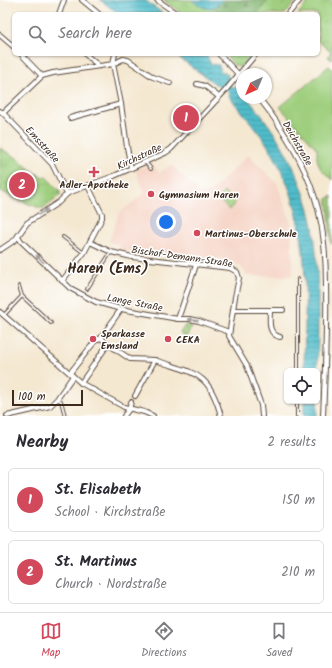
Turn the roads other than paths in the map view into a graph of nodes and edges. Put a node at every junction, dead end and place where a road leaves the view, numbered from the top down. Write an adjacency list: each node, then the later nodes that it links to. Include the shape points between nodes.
1 (64, 0): 5 (street)
2 (82, 0): 6 (street)
3 (156, 0): 7 (street)
4 (300, 0): 8 (street)
5 (60, 12)
6 (97, 12)
7 (174, 12)
8 (290, 12)
9 (0, 35): 10 (street)
10 (12, 45)
11 (23, 56): 20 (street)
12 (87, 56): 17 (street)
13 (115, 56): 16 (street)
14 (221, 56): 19 (street)
15 (255, 56): 18 (street, Kirchstraße)
16 (113, 64): 17 (street); 22 (street, via 123,59 128,60 153,77); 25 (street)
17 (99, 66): 20 (street)
18 (246, 68)
19 (236, 71)
20 (42, 76): 27 (street)
21 (236, 80): 24 (street, Kirchstraße)
22 (170, 83)
23 (197, 84): 24 (street, via 205,86)
24 (219, 96): 29 (street, Kirchstraße, via 171,149)
25 (121, 104): 28 (street); 30 (street)
26 (263, 104): 48 (street, Deichstraße, via 295,150 315,196 325,248)
27 (2, 112): 33 (street, Emsstraße, via 52,164)
28 (70, 118)
29 (145, 162): 30 (street, Kirchstraße); 31 (lane)
30 (131, 168): 32 (street, Kirchstraße)
31 (151, 170)
32 (88, 186): 33 (street, Kirchstraße); 36 (street, via 102,214)
33 (68, 193): 34 (street, one-way to 33, via 27,224)
34 (18, 236): 37 (street); 42 (street, Lange Straße, one-way to 34)
35 (63, 238): 39 (lane)
36 (90, 242): 38 (street, Bischof-Demann-Straße); 39 (street)
37 (0, 250)
38 (111, 252): 40 (street, Bischof-Demann-Straße); 44 (lane)
39 (84, 253): 42 (street)
40 (196, 265): 49 (street, Bischof-Demann-Straße, via 230,268 237,272 239,278); 53 (street)
41 (298, 278): 60 (lane)
42 (62, 281): 47 (street, Lange Straße, via 76,292 96,302)
43 (19, 286): 45 (lane)
44 (87, 289)
45 (22, 296): 52 (lane); 54 (lane)
46 (332, 308): 48 (street)
47 (121, 309): 53 (street, Lange Straße); 57 (street)
48 (327, 309): 75 (street, Deichstraße)
49 (233, 310): 50 (street); 55 (street, Bischof-Demann-Straße)
50 (270, 310): 51 (street); 56 (street, via 270,330 274,335)
51 (283, 310)
52 (2, 313): 61 (street)
53 (178, 318): 55 (street, Lange Straße, one-way to 53, via 199,321)
54 (51, 323)
55 (229, 332): 73 (street, via 247,366 261,405)
56 (280, 336)
57 (101, 338): 58 (street); 61 (street, via 96,340)
58 (108, 344): 59 (street, via 130,359); 62 (street)
59 (155, 360): 63 (street); 72 (street, via 193,373 204,380 213,394)
60 (298, 368)
61 (72, 375): 62 (street); 64 (street)
62 (81, 382): 67 (street)
63 (135, 396)
64 (57, 398): 68 (street, via 45,408); 69 (lane, via 61,401)
65 (131, 402): 67 (street)
66 (297, 404): 74 (lane)
67 (129, 409): 70 (street); 71 (street)
68 (8, 416)
69 (65, 416)
70 (124, 416)
71 (153, 416)
72 (221, 416)
73 (262, 416)
74 (297, 416)
75 (323, 416)

